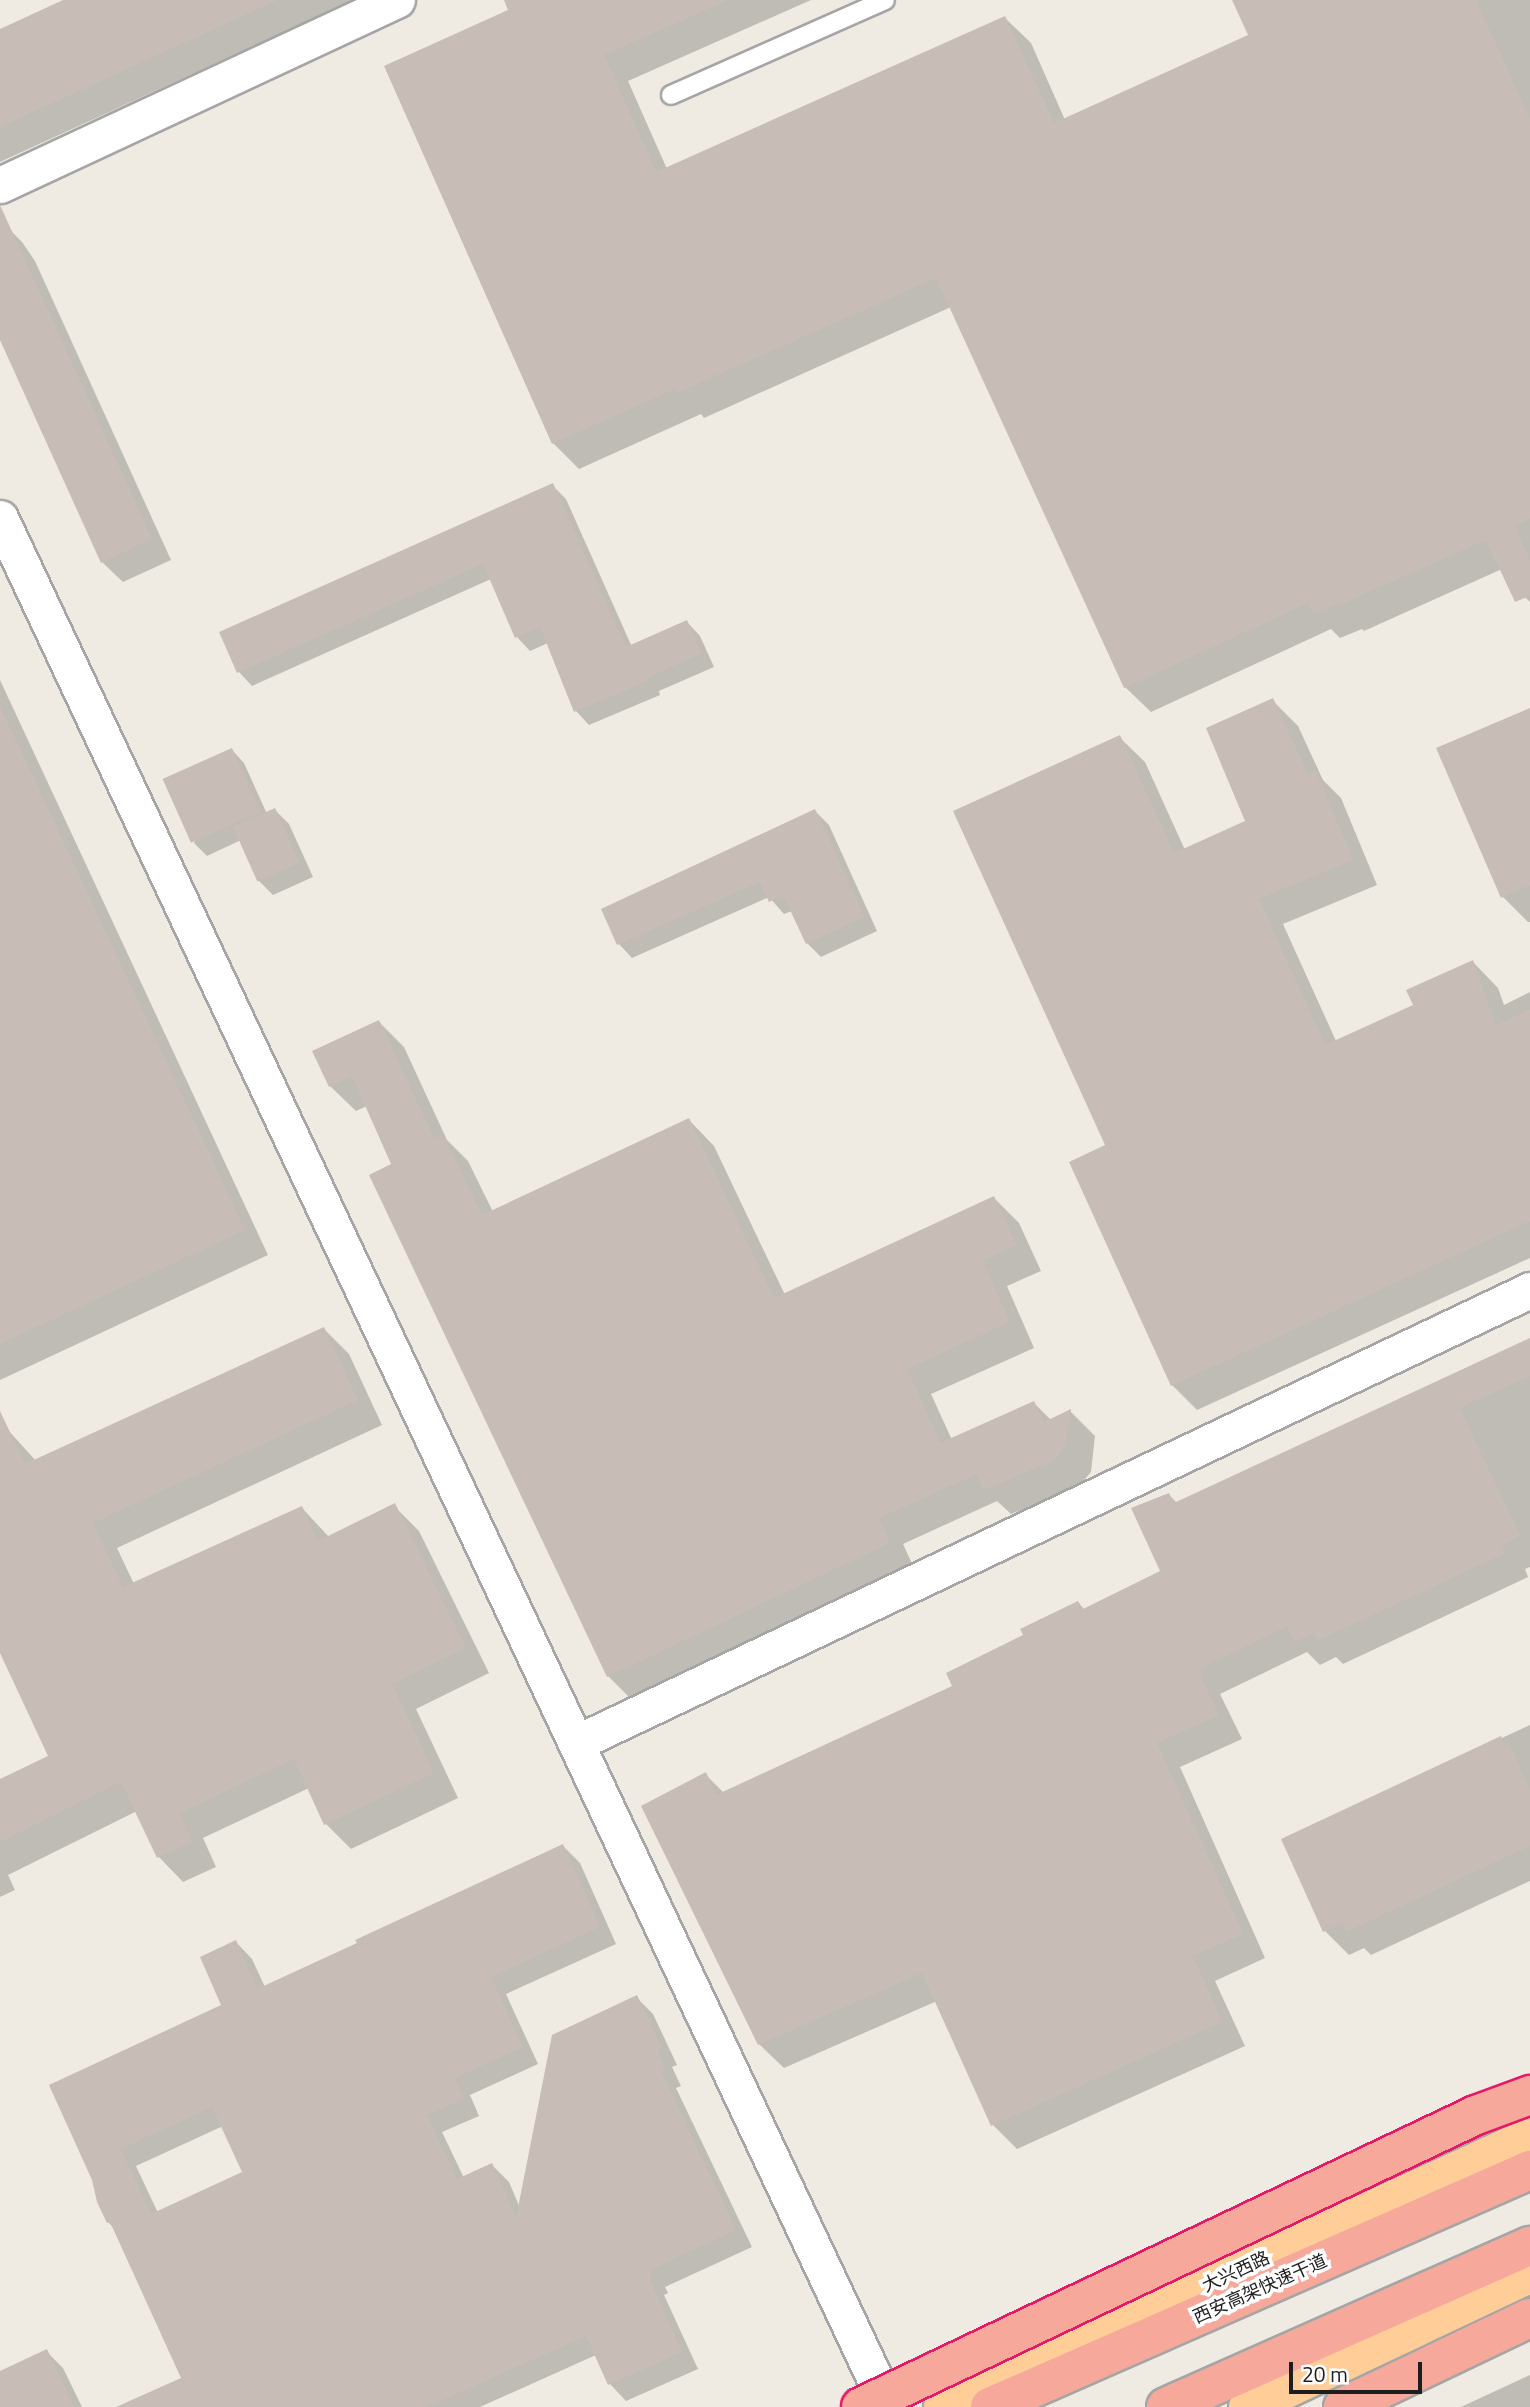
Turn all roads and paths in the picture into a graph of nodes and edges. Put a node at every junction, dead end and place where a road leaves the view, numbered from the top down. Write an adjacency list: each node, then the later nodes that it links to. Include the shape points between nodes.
1 (397, 0): 4 (street)
2 (885, 0): 3 (lane)
3 (671, 95)
4 (0, 185)
5 (0, 518): 7 (street)
6 (1530, 1290): 7 (street)
7 (576, 1743): 15 (street)
8 (1530, 2095): 14 (highway, bridge, via 1476,2115)
9 (1530, 2137): 16 (main road, 大兴西路)
10 (1530, 2170): 17 (highway, 西安高架快速干道)
11 (1530, 2246): 18 (highway)
12 (1530, 2274): 19 (main road)
13 (1530, 2318): 20 (highway)
14 (860, 2407)
15 (888, 2407)
16 (943, 2407)
17 (990, 2407)
18 (1166, 2407)
19 (1248, 2407)
20 (1343, 2407)

